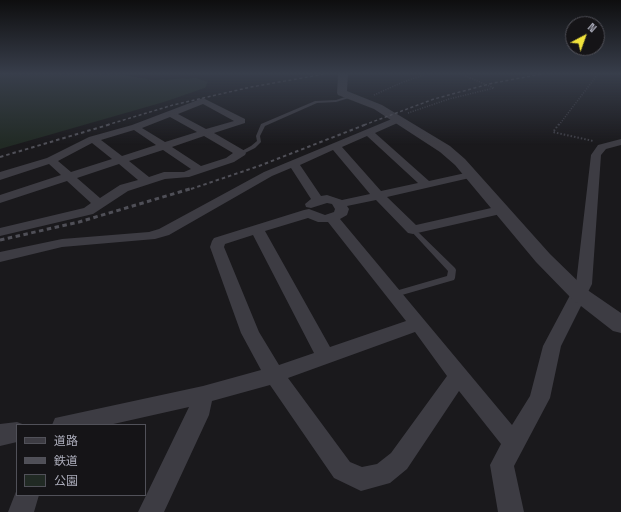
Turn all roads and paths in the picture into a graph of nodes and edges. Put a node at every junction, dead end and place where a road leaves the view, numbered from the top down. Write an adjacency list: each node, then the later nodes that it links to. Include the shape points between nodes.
1 (345, 98): 16 (lane, via 316,102 263,124 258,136 259,141)
2 (351, 98): 6 (street)
3 (367, 98): 6 (path)
4 (454, 98): 8 (path)
5 (579, 98): 13 (path, via 553,132)
6 (360, 101): 8 (street)
7 (172, 114): 9 (street); 10 (street); 10 (street, via 203,101 242,121)
8 (402, 117): 11 (street); 21 (street, via 445,149)
9 (136, 127): 12 (street); 14 (street)
10 (205, 132): 14 (street); 16 (street)
11 (368, 132): 15 (street); 25 (street)
12 (93, 139): 17 (street); 18 (street)
13 (615, 143): 39 (street, via 602,146 596,155 584,284)
14 (164, 146): 18 (street); 20 (street)
15 (335, 146): 19 (street); 26 (street)
16 (241, 153): 20 (street, via 230,160)
17 (51, 160): 22 (street); 23 (street)
18 (120, 160): 23 (street); 24 (street)
19 (293, 163): 28 (street); 37 (street, via 268,174 164,232 150,236 62,243)
20 (200, 170): 24 (street)
21 (470, 175): 25 (street); 31 (street)
22 (0, 176)
23 (71, 177): 27 (street); 29 (street)
24 (147, 181): 29 (street, via 124,188)
25 (427, 185): 26 (street)
26 (379, 196): 30 (street); 35 (street)
27 (0, 199)
28 (318, 200): 30 (street, via 327,199); 32 (street, via 310,204)
29 (99, 204): 36 (street, via 88,211)
30 (340, 204): 33 (street, via 340,215)
31 (500, 210): 35 (street); 39 (street)
32 (309, 214): 33 (street, via 318,218); 34 (street)
33 (331, 217): 38 (street)
34 (257, 230): 42 (street); 43 (street, via 219,241 217,247 250,333)
35 (413, 230): 38 (lane, via 452,270 451,278)
36 (0, 232)
37 (0, 257)
38 (395, 294): 40 (street)
39 (579, 294): 41 (street); 49 (street, via 552,346 540,398)
40 (417, 324): 42 (street); 44 (street)
41 (621, 325)
42 (326, 357): 43 (street)
43 (274, 375): 44 (street, via 342,470 361,479 382,475 399,461); 45 (street)
44 (459, 377): 49 (street)
45 (203, 395): 46 (street); 52 (street, via 198,414)
46 (68, 424)
47 (16, 432): 48 (street)
48 (0, 435)
49 (514, 442): 53 (street, via 502,465)
50 (27, 496): 51 (street)
51 (21, 512)
52 (151, 512)
53 (511, 512)

